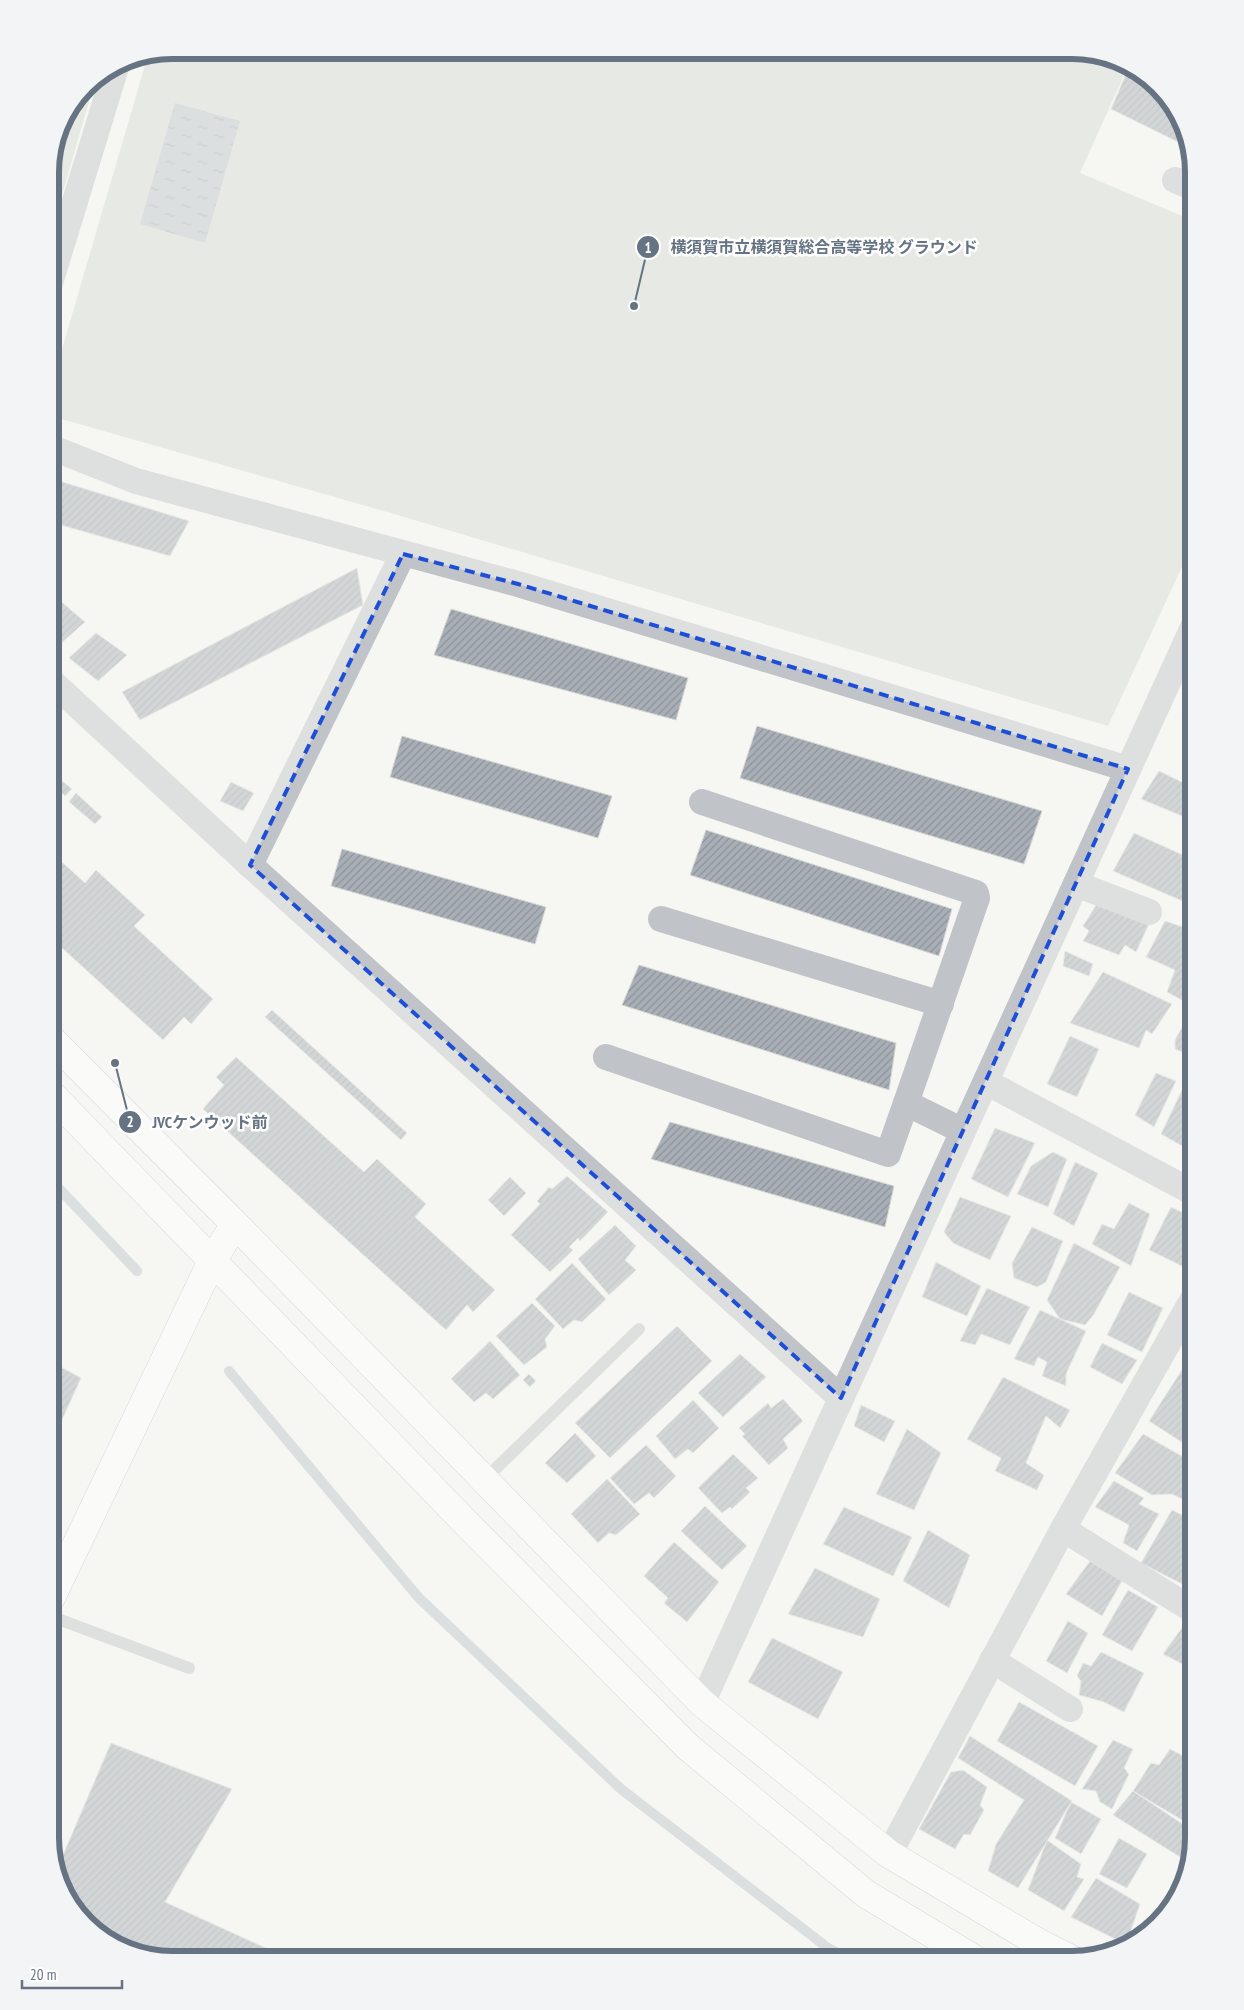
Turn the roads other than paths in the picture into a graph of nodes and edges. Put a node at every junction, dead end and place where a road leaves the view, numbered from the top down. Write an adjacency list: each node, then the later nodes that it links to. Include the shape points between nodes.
1 (114, 75): 2 (street)
2 (59, 254)
3 (59, 450): 4 (street, via 136,481)
4 (403, 554): 7 (street, via 518,584); 9 (street)
5 (1185, 670): 7 (street)
6 (59, 688): 9 (street)
7 (1128, 769): 10 (street)
8 (702, 802): 13 (street, via 976,893)
9 (250, 865): 25 (street)
10 (1076, 884): 11 (street); 16 (street)
11 (1150, 912)
12 (662, 918): 13 (street)
13 (941, 1004): 18 (street)
14 (59, 1047): 21 (street)
15 (606, 1057): 18 (street, via 888,1154)
16 (986, 1082): 19 (street); 20 (street)
17 (59, 1101): 22 (street)
18 (906, 1103): 19 (street)
19 (963, 1131): 25 (street)
20 (1185, 1188)
21 (235, 1224): 22 (street); 26 (street)
22 (212, 1261): 28 (street); 36 (street, via 688,1747 866,1894)
23 (1185, 1313): 27 (street)
24 (639, 1328): 26 (lane)
25 (841, 1398): 33 (street)
26 (484, 1480): 33 (street)
27 (1063, 1529): 29 (street); 31 (street)
28 (59, 1581)
29 (1185, 1605)
30 (59, 1619): 32 (lane)
31 (992, 1660): 34 (street); 35 (street)
32 (189, 1668)
33 (702, 1704): 35 (street)
34 (1070, 1709)
35 (889, 1854): 37 (street)
36 (961, 1951)
37 (1038, 1951)

